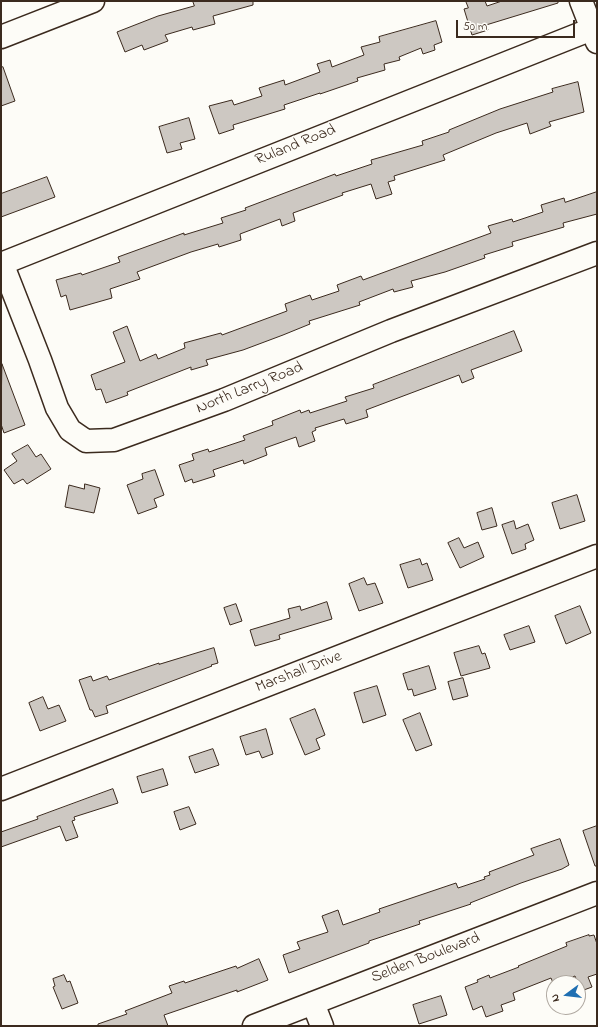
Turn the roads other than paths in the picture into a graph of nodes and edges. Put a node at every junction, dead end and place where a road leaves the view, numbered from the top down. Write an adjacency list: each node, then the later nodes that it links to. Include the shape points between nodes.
1 (93, 1): 4 (street)
2 (581, 1): 3 (street)
3 (595, 33): 6 (street, Ruland Road)
4 (1, 37)
5 (597, 252): 6 (street, North Larry Road, via 391,331 217,402 114,440 86,441 70,430 57,408)
6 (2, 263)
7 (597, 556): 8 (street, Marshall Drive)
8 (1, 789)
9 (597, 892): 10 (street, Selden Boulevard)
10 (313, 1003): 11 (street, Selden Boulevard); 12 (street)
11 (254, 1026)
12 (322, 1026)

